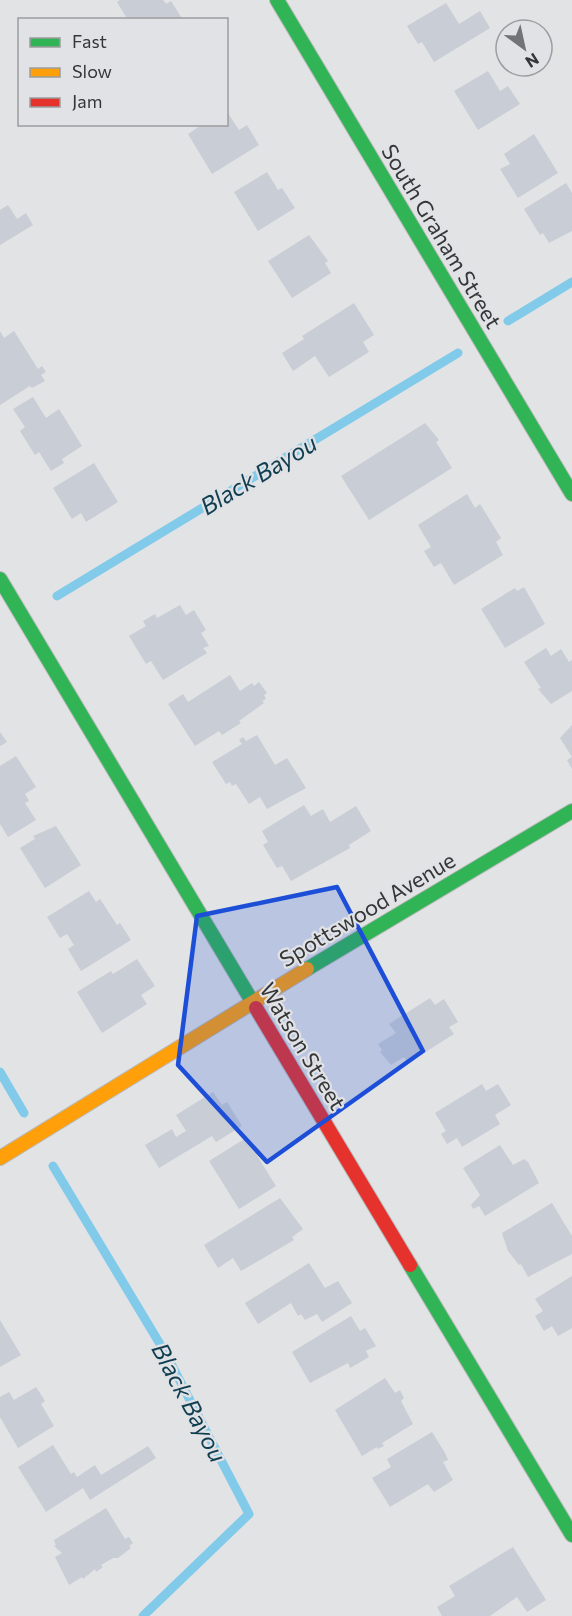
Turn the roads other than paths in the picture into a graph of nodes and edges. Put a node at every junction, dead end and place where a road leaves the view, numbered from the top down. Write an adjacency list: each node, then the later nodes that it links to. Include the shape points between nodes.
1 (277, 0): 2 (street, South Graham Street)
2 (572, 494)
3 (0, 579): 5 (street, Watson Street)
4 (572, 811): 5 (street, Spottswood Avenue)
5 (252, 1002): 6 (street, Spottswood Avenue); 7 (street, Watson Street)
6 (0, 1158)
7 (572, 1535)

